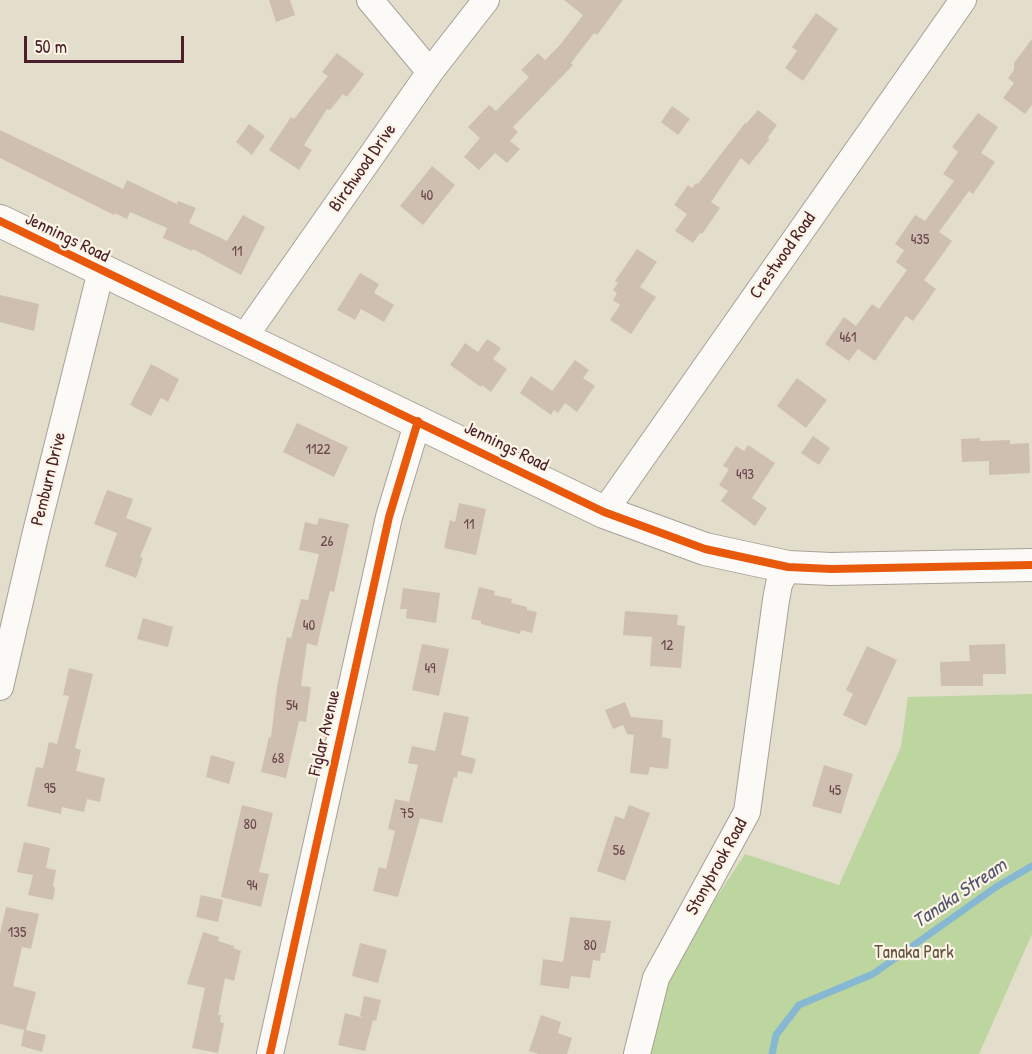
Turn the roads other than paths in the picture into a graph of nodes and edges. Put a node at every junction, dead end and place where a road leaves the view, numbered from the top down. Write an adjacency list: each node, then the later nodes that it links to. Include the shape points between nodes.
1 (370, 0): 4 (street)
2 (486, 0): 4 (street, Birchwood Drive)
3 (963, 0): 9 (street, Crestwood Road)
4 (430, 72): 7 (street, Birchwood Drive)
5 (0, 221): 6 (street, Jennings Road)
6 (101, 271): 7 (street, Jennings Road); 12 (street, Pemburn Drive)
7 (243, 339): 8 (street, Jennings Road)
8 (418, 421): 9 (street, Jennings Road); 13 (street, Figlar Avenue, via 389,518)
9 (604, 512): 11 (street, Jennings Road, via 705,549)
10 (1032, 565): 11 (street, Jennings Road)
11 (788, 567): 14 (street, Stonybrook Road, via 776,600 747,812 656,978)
12 (0, 687)
13 (270, 1054)
14 (637, 1054)

